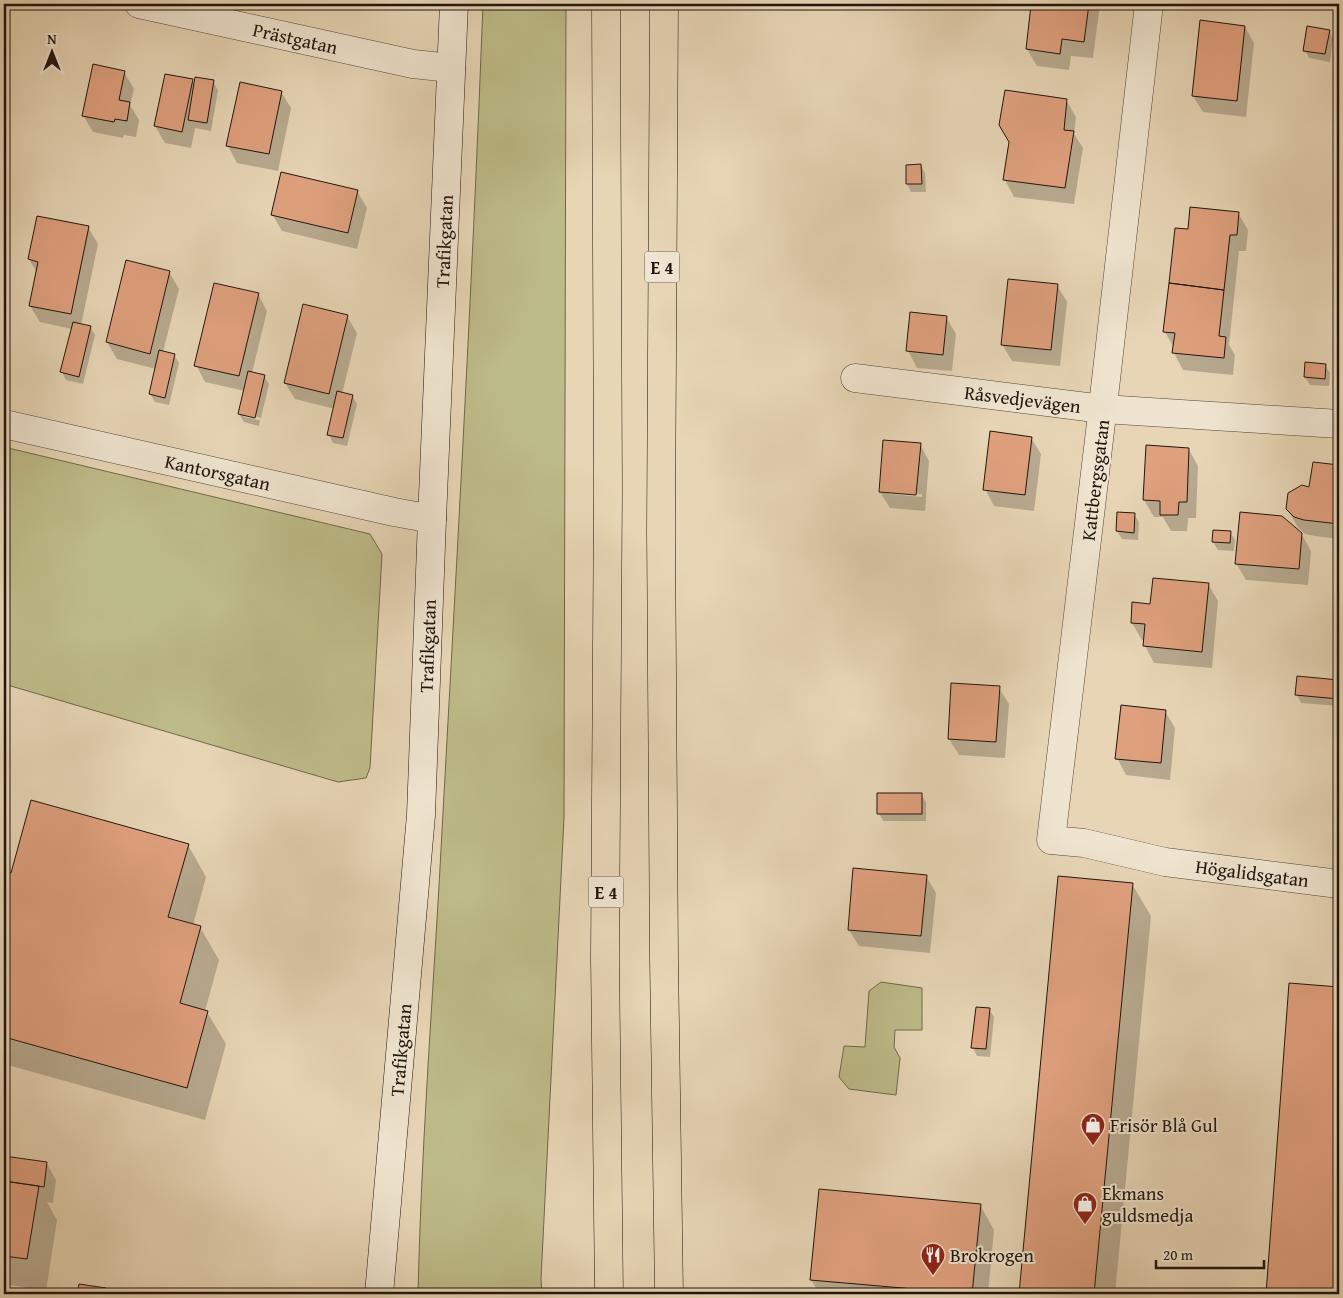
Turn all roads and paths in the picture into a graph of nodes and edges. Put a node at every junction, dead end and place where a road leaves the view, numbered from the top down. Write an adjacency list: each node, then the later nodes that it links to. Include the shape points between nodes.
1 (139, 4): 6 (street, Prästgatan, via 413,64)
2 (454, 4): 6 (street, Trafikgatan)
3 (606, 4): 15 (highway, E 4, via 608,490 605,958)
4 (664, 4): 16 (highway, E 4, via 661,540)
5 (1149, 4): 8 (street, Kattbergsgatan)
6 (451, 68): 11 (street, Trafikgatan)
7 (855, 378): 8 (street, Råsvedjevägen)
8 (1103, 409): 10 (street, Råsvedjevägen); 12 (street, Kattbergsgatan, via 1051,840 1084,843)
9 (4, 424): 11 (street, Kantorsgatan)
10 (1339, 424)
11 (432, 520): 14 (street, Trafikgatan, via 421,815)
12 (1165, 862): 13 (street, Högalidsgatan)
13 (1339, 884)
14 (380, 1292)
15 (610, 1294)
16 (669, 1294)

